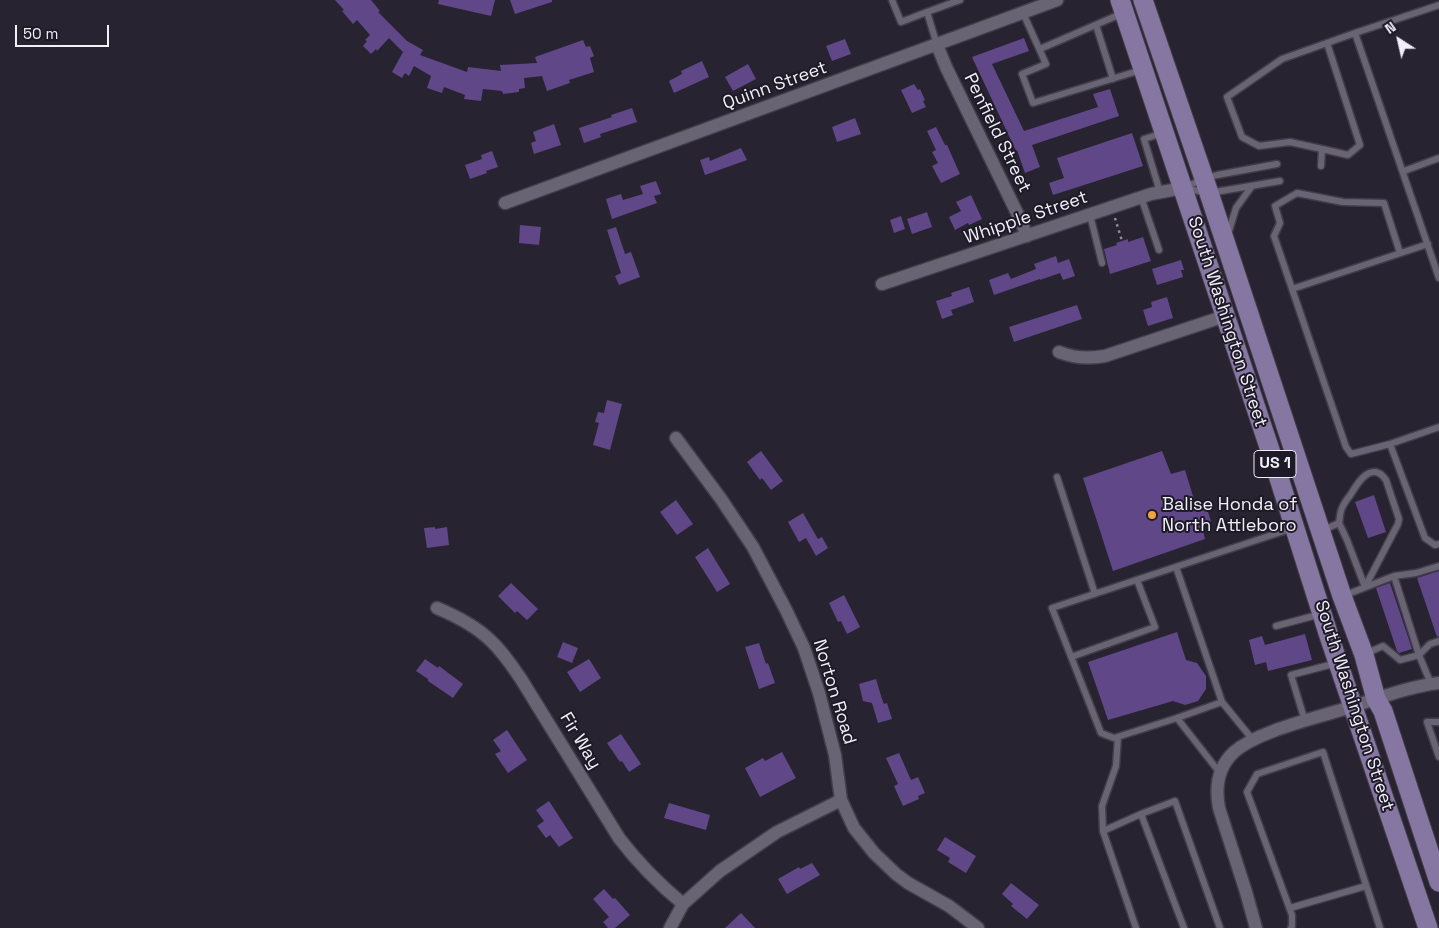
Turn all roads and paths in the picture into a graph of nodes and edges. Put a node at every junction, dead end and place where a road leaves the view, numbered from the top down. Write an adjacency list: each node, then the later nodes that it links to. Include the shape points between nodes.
1 (892, 0): 7 (lane, via 901,22)
2 (960, 0): 7 (lane)
3 (1057, 0): 8 (street, Quinn Street)
4 (1143, 0): 23 (main road, South Washington Street / US 1)
5 (1439, 5): 10 (lane)
6 (1122, 6): 9 (lane); 14 (main road, South Washington Street / US 1)
7 (927, 12): 12 (lane)
8 (1023, 13): 12 (street, Quinn Street); 13 (lane)
9 (1096, 25): 13 (lane); 15 (lane)
10 (1355, 33): 11 (lane); 21 (lane)
11 (1327, 43): 17 (lane, via 1360,145 1348,155); 17 (lane, via 1282,59 1227,97 1242,137 1259,146 1290,142)
12 (937, 45): 28 (street, Quinn Street); 31 (street, Penfield Street)
13 (1040, 49): 15 (lane, via 1046,64 1022,74 1033,103)
14 (1143, 69): 15 (lane); 16 (main road, South Washington Street / US 1)
15 (1113, 79)
16 (1164, 133): 25 (main road, South Washington Street / US 1); 26 (lane, via 1144,139)
17 (1322, 149): 20 (lane)
18 (1439, 158): 21 (lane)
19 (1277, 164): 23 (lane, via 1217,175)
20 (1321, 166)
21 (1404, 171): 34 (lane)
22 (1280, 181): 24 (lane)
23 (1207, 186): 24 (lane); 25 (lane); 25 (lane); 33 (main road, South Washington Street / US 1)
24 (1252, 186): 33 (lane, via 1236,208)
25 (1183, 188): 26 (street, Whipple Street); 41 (main road, South Washington Street / US 1)
26 (1160, 192): 27 (street, Whipple Street)
27 (1141, 198): 29 (street, Whipple Street); 35 (lane)
28 (505, 203)
29 (1111, 208): 30 (street, Whipple Street); 32 (path)
30 (1090, 215): 31 (street, Whipple Street); 37 (lane)
31 (1027, 236): 39 (street, Whipple Street)
32 (1122, 241)
33 (1225, 242): 49 (main road, South Washington Street / US 1)
34 (1428, 244): 36 (lane); 38 (lane)
35 (1160, 250)
36 (1400, 253): 40 (lane); 40 (lane, via 1384,203 1343,202 1297,193 1275,206 1280,223 1274,236)
37 (1102, 263)
38 (1439, 278)
39 (882, 284)
40 (1292, 289): 45 (lane, via 1346,447 1351,454)
41 (1225, 316): 42 (street, via 1105,356 1068,356); 48 (main road, South Washington Street / US 1)
42 (1059, 352)
43 (1439, 427): 45 (lane)
44 (676, 438): 77 (street, Norton Road, via 753,547 804,648 835,755)
45 (1390, 444): 50 (lane, via 1425,538)
46 (1057, 477): 56 (lane)
47 (1339, 523): 49 (lane); 55 (lane); 55 (lane, via 1342,508 1363,476 1376,472 1382,475 1399,519)
48 (1295, 527): 52 (lane); 59 (main road, South Washington Street / US 1)
49 (1320, 531): 57 (main road, South Washington Street / US 1)
50 (1439, 544)
51 (1439, 566): 53 (lane)
52 (1176, 567): 54 (lane); 68 (lane)
53 (1394, 576): 55 (lane); 63 (lane)
54 (1137, 580): 56 (lane); 64 (lane, via 1155,627)
55 (1365, 587): 57 (lane)
56 (1095, 594): 64 (lane, via 1052,608)
57 (1342, 596): 62 (main road, South Washington Street / US 1)
58 (437, 608): 82 (street, Fir Way, via 474,627 491,640 507,659 619,838 660,885)
59 (1322, 614): 60 (lane); 65 (main road, South Washington Street / US 1)
60 (1276, 626)
61 (1439, 641): 63 (lane, via 1430,644)
62 (1364, 655): 63 (lane, via 1383,646 1400,660); 67 (main road, South Washington Street / US 1)
63 (1419, 655): 66 (lane)
64 (1071, 657): 73 (lane, via 1101,733)
65 (1338, 663): 69 (main road, South Washington Street / US 1); 71 (lane, via 1291,676)
66 (1435, 683): 67 (street)
67 (1376, 699): 69 (street); 80 (main road, South Washington Street / US 1, via 1383,711)
68 (1222, 702): 70 (lane); 74 (lane)
69 (1353, 706): 71 (street); 92 (main road, South Washington Street / US 1)
70 (1177, 718): 73 (lane); 76 (lane)
71 (1305, 721): 74 (street)
72 (1439, 722): 75 (lane, via 1427,722)
73 (1118, 737): 79 (lane, via 1116,766 1102,806)
74 (1253, 740): 76 (street, via 1233,753)
75 (1439, 758)
76 (1220, 773): 89 (street, via 1216,795 1219,808)
77 (841, 800): 82 (street, via 778,832 720,871); 85 (street, Norton Road, via 854,828 896,874)
78 (1142, 814): 79 (lane); 87 (lane); 88 (lane, via 1175,801)
79 (1103, 832): 86 (lane)
80 (1439, 882)
81 (1366, 886): 83 (lane); 83 (lane, via 1323,752 1256,774 1247,792); 91 (lane)
82 (683, 904): 84 (street)
83 (1290, 908): 90 (lane)
84 (670, 928)
85 (978, 928)
86 (1136, 928)
87 (1184, 928)
88 (1220, 928)
89 (1256, 928)
90 (1291, 928)
91 (1380, 928)
92 (1428, 928)

